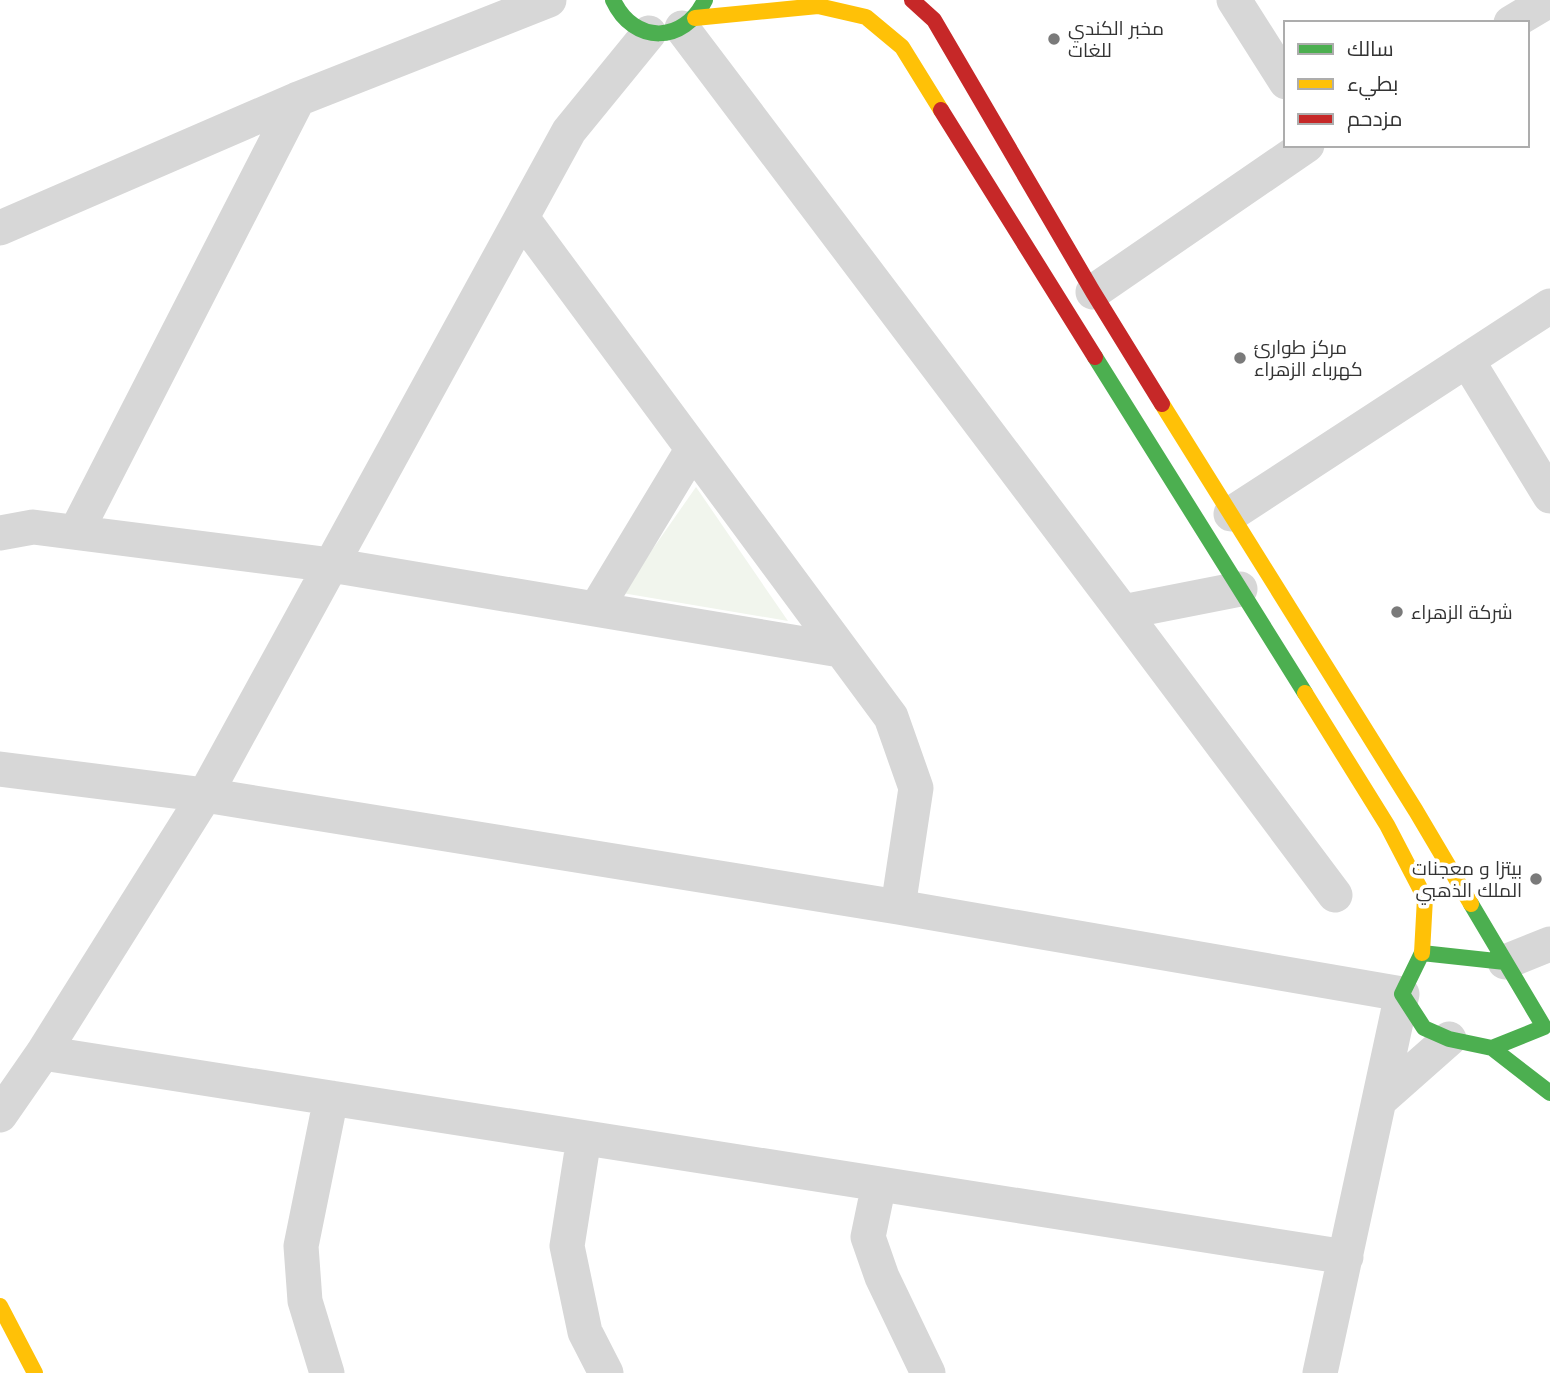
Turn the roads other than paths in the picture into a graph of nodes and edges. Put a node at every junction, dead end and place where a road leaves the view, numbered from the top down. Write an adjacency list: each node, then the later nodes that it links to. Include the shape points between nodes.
1 (549, 0): 10 (street)
2 (613, 0): 8 (main road, via 635,28)
3 (705, 0): 8 (main road)
4 (912, 0): 14 (main road, via 934,20)
5 (1234, 0): 9 (street)
6 (1547, 4): 7 (street)
7 (1515, 21)
8 (675, 26): 12 (street, via 569,131); 23 (main road, via 770,9 818,6 866,18 902,47); 25 (street)
9 (1284, 79)
10 (298, 99): 13 (street); 20 (street)
11 (1304, 147): 14 (street)
12 (522, 218): 17 (street); 22 (street)
13 (0, 228)
14 (1093, 292): 19 (main road)
15 (1550, 306): 16 (street)
16 (1467, 360): 18 (street); 19 (street)
17 (692, 450): 24 (street); 26 (street)
18 (1550, 496)
19 (1231, 514): 33 (main road)
20 (76, 532): 21 (street, via 33,527); 22 (street)
21 (0, 533)
22 (331, 565): 24 (street); 28 (street)
23 (1240, 589): 25 (street); 32 (main road, via 1387,825 1425,898)
24 (596, 609): 26 (street)
25 (1122, 612): 29 (street)
26 (840, 650): 30 (street, via 891,717 916,788)
27 (0, 769): 28 (street)
28 (205, 795): 30 (street); 38 (street)
29 (1335, 895)
30 (898, 907): 34 (street)
31 (1550, 944): 33 (street)
32 (1422, 953): 33 (main road); 34 (main road)
33 (1505, 962): 35 (main road)
34 (1402, 994): 36 (main road, via 1424,1028); 41 (street)
35 (1548, 1030): 37 (main road)
36 (1449, 1039): 37 (main road); 41 (street)
37 (1492, 1048): 39 (main road)
38 (43, 1054): 40 (street); 42 (street)
39 (1550, 1093)
40 (331, 1098): 43 (street); 48 (street, via 301,1246 305,1301)
41 (1380, 1100): 45 (street)
42 (0, 1115)
43 (584, 1138): 44 (street); 49 (street, via 566,1246 585,1332)
44 (879, 1184): 45 (street); 50 (street, via 868,1237)
45 (1346, 1257): 51 (street)
46 (0, 1306): 47 (main road)
47 (35, 1373)
48 (327, 1373)
49 (606, 1373)
50 (928, 1373)
51 (1320, 1373)

